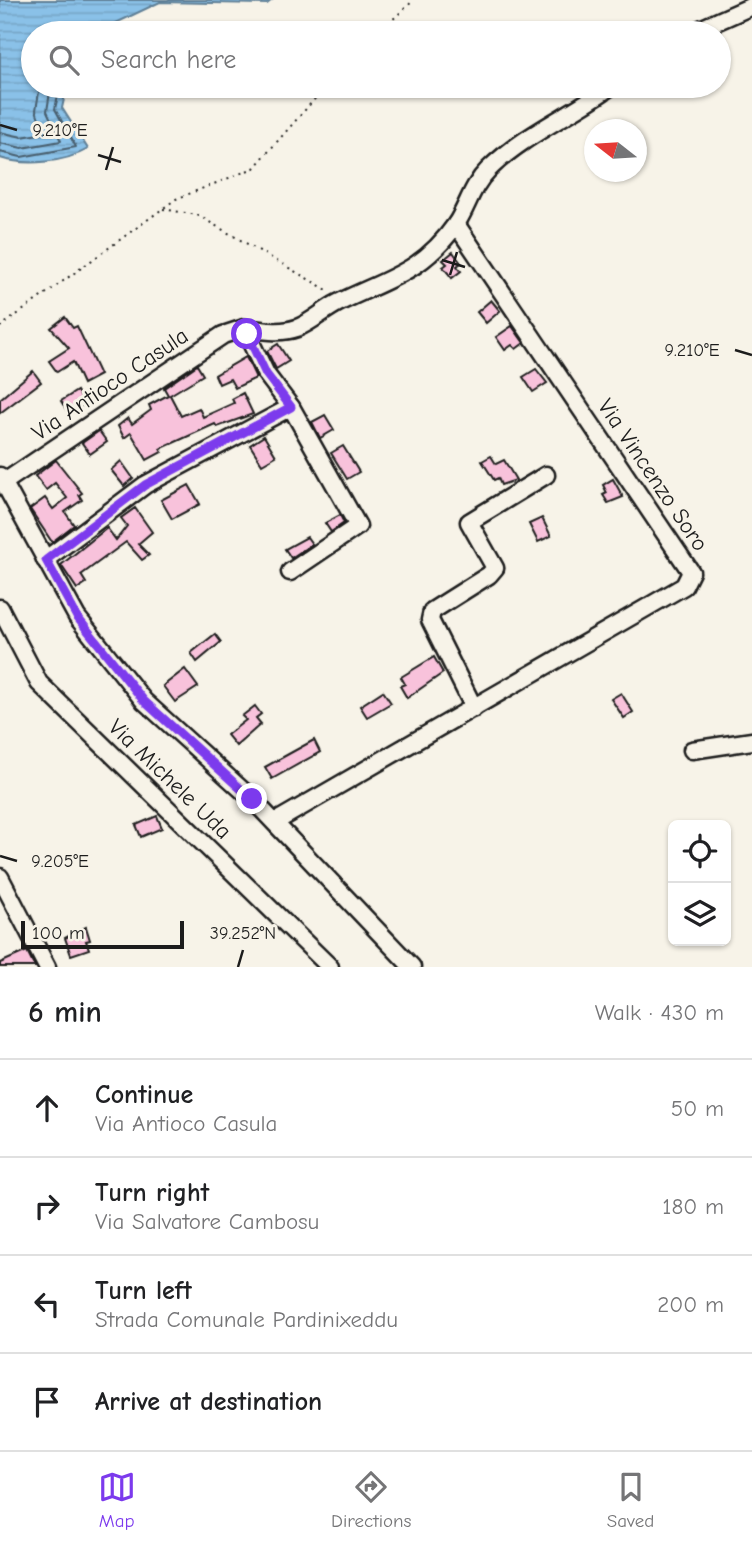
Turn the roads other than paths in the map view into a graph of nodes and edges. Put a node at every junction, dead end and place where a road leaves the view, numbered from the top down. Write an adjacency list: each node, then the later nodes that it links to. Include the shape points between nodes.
1 (752, 6): 2 (street)
2 (718, 21)
3 (592, 98): 4 (street, Via Antioco Casula, via 489,169 469,194)
4 (456, 224): 5 (street, Via Antioco Casula, via 421,261 399,276 296,328 273,332); 12 (street, Via Vincenzo Soro, via 691,572 684,586)
5 (244, 328): 6 (street, via 266,374); 8 (street, Via Antioco Casula, via 223,335)
6 (291, 407): 9 (street, via 145,485); 10 (street, via 358,526)
7 (546, 475): 12 (street, via 469,522 495,568 432,611 430,620)
8 (2, 480): 9 (street)
9 (46, 560): 15 (street, via 77,617 144,701)
10 (290, 572)
11 (0, 608): 18 (street, Via Michele Uda, via 39,684)
12 (474, 708): 15 (street, Via Vincenzo Soro)
13 (752, 741): 14 (street)
14 (692, 750)
15 (275, 822): 19 (street)
16 (0, 877): 17 (street)
17 (47, 967)
18 (330, 967)
19 (412, 967)

